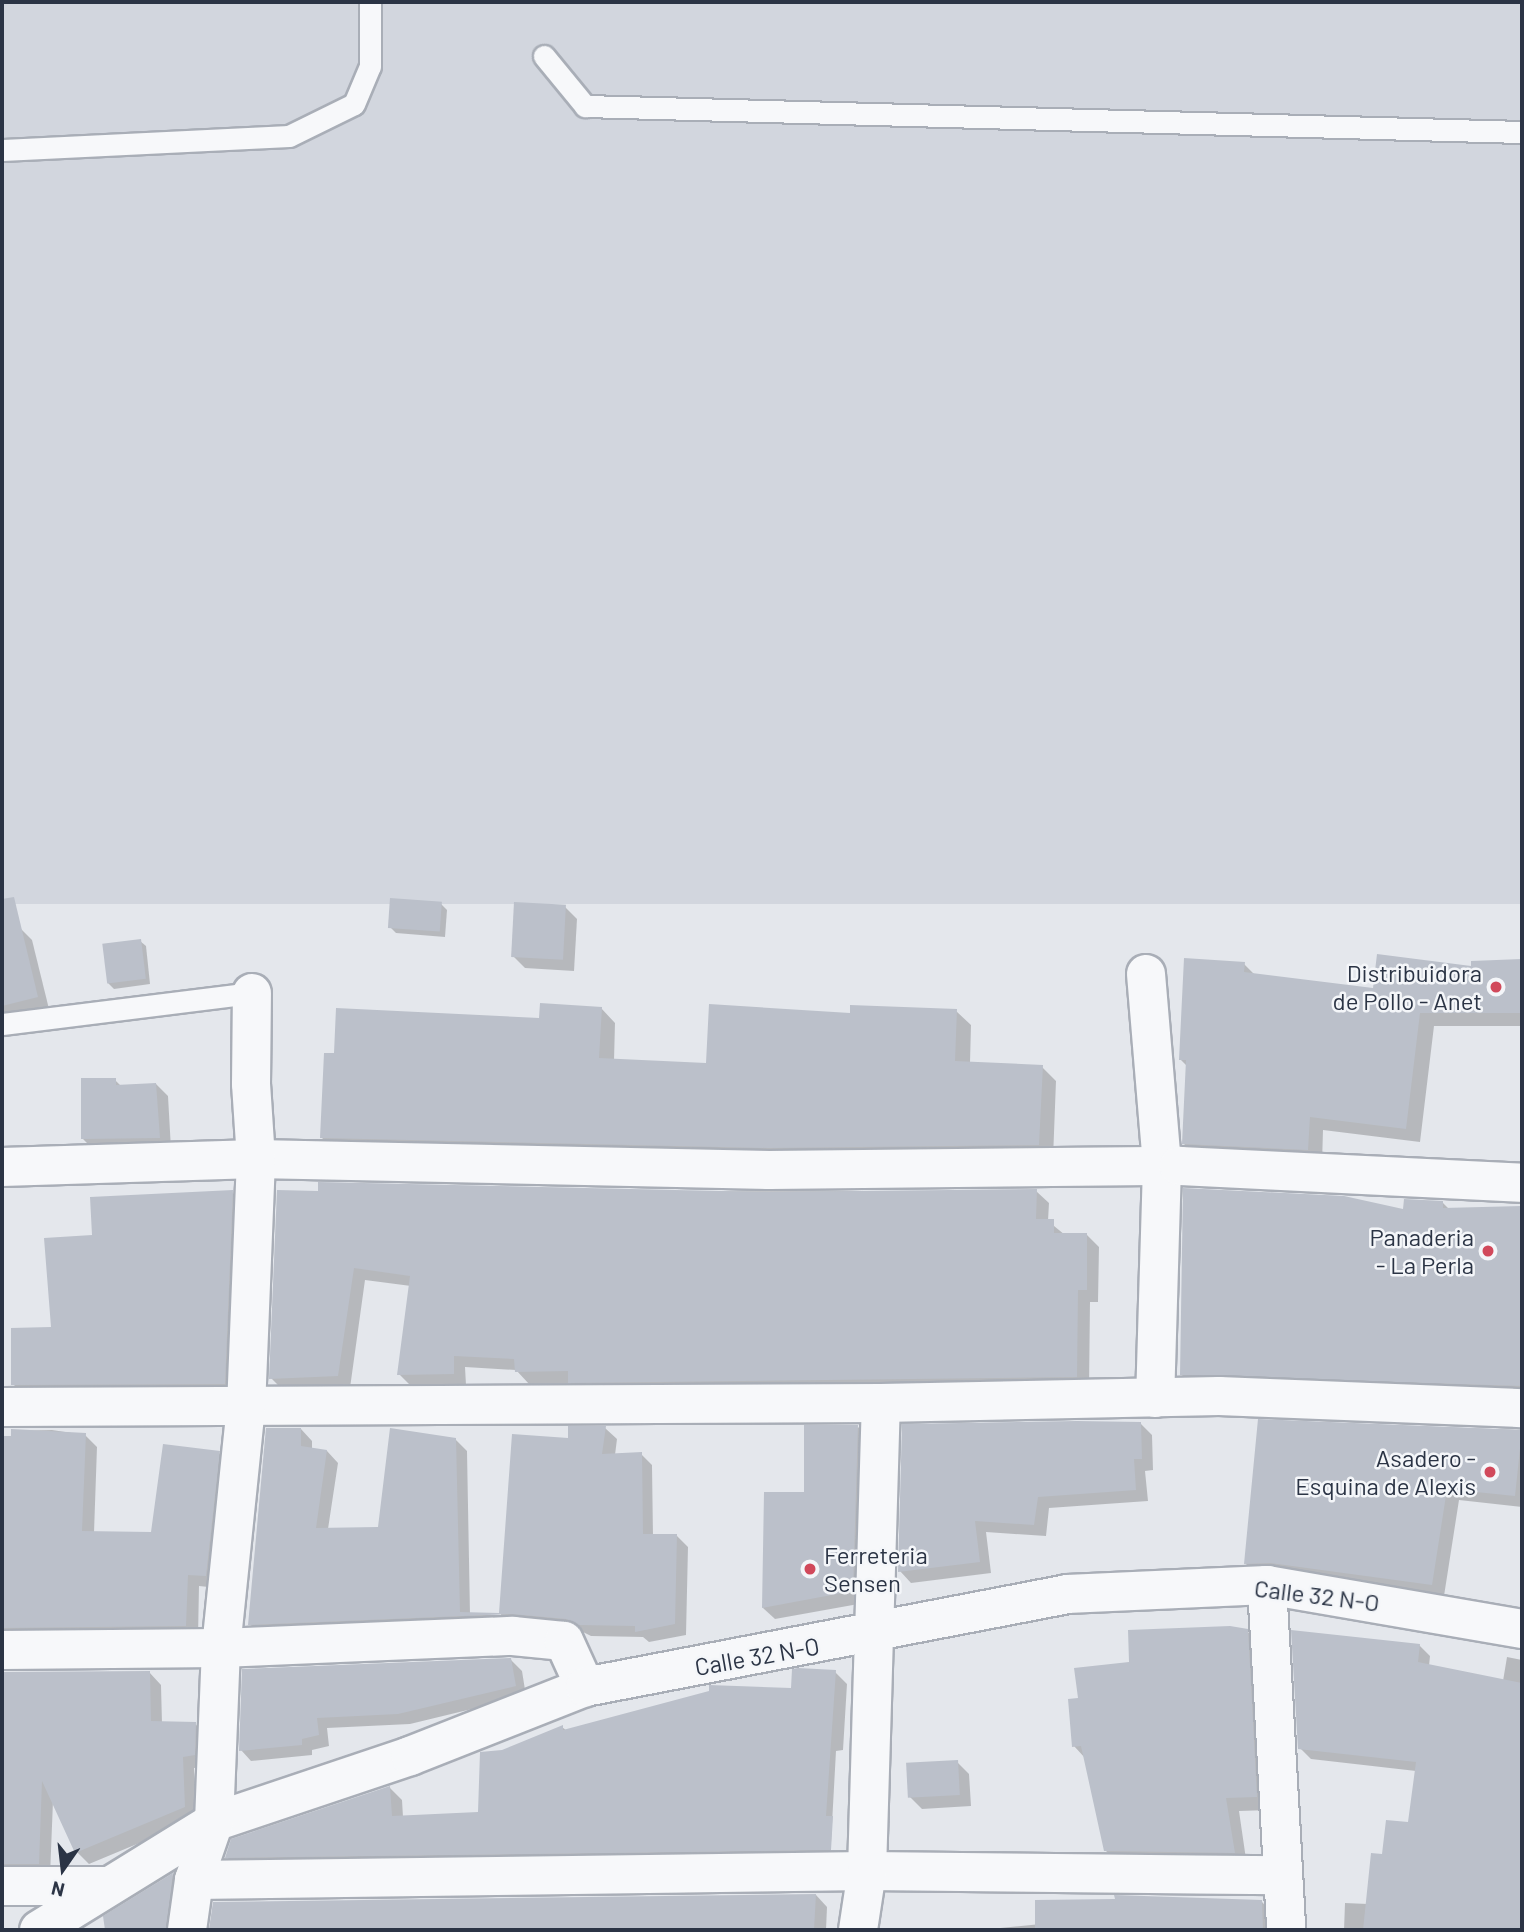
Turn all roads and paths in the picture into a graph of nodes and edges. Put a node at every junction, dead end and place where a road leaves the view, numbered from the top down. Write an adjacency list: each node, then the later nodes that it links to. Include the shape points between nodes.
1 (369, 2): 4 (lane, via 370,66 354,104 289,136)
2 (544, 56): 3 (lane, via 585,106)
3 (1522, 132)
4 (2, 150)
5 (1146, 974): 9 (street)
6 (252, 993): 7 (lane); 8 (street)
7 (2, 1024)
8 (256, 1158): 9 (street, via 769,1170); 10 (street); 15 (street)
9 (1162, 1166): 11 (street); 12 (street)
10 (2, 1167)
11 (1522, 1183)
12 (1155, 1398): 13 (street); 16 (street)
13 (881, 1403): 15 (street); 19 (street)
14 (2, 1407): 15 (street)
15 (246, 1408): 20 (street)
16 (1522, 1408)
17 (1267, 1585): 18 (street, Calle 32 N-O); 19 (street, Calle 32 N-O, via 1067,1594); 25 (street)
18 (1522, 1629)
19 (872, 1635): 22 (street, Calle 32 N-O); 24 (street)
20 (221, 1648): 21 (street); 22 (street, via 513,1636 564,1641); 23 (street)
21 (2, 1650)
22 (585, 1687): 23 (street, Calle 32 N-O, via 410,1756)
23 (214, 1822): 26 (street); 28 (street, Calle 32 N-O)
24 (867, 1871): 25 (street); 26 (street); 31 (street)
25 (1282, 1875): 32 (street)
26 (194, 1880): 30 (street)
27 (2, 1886): 28 (street)
28 (108, 1886): 29 (street, Calle 32 N-O)
29 (39, 1930)
30 (187, 1930)
31 (858, 1930)
32 (1286, 1930)

